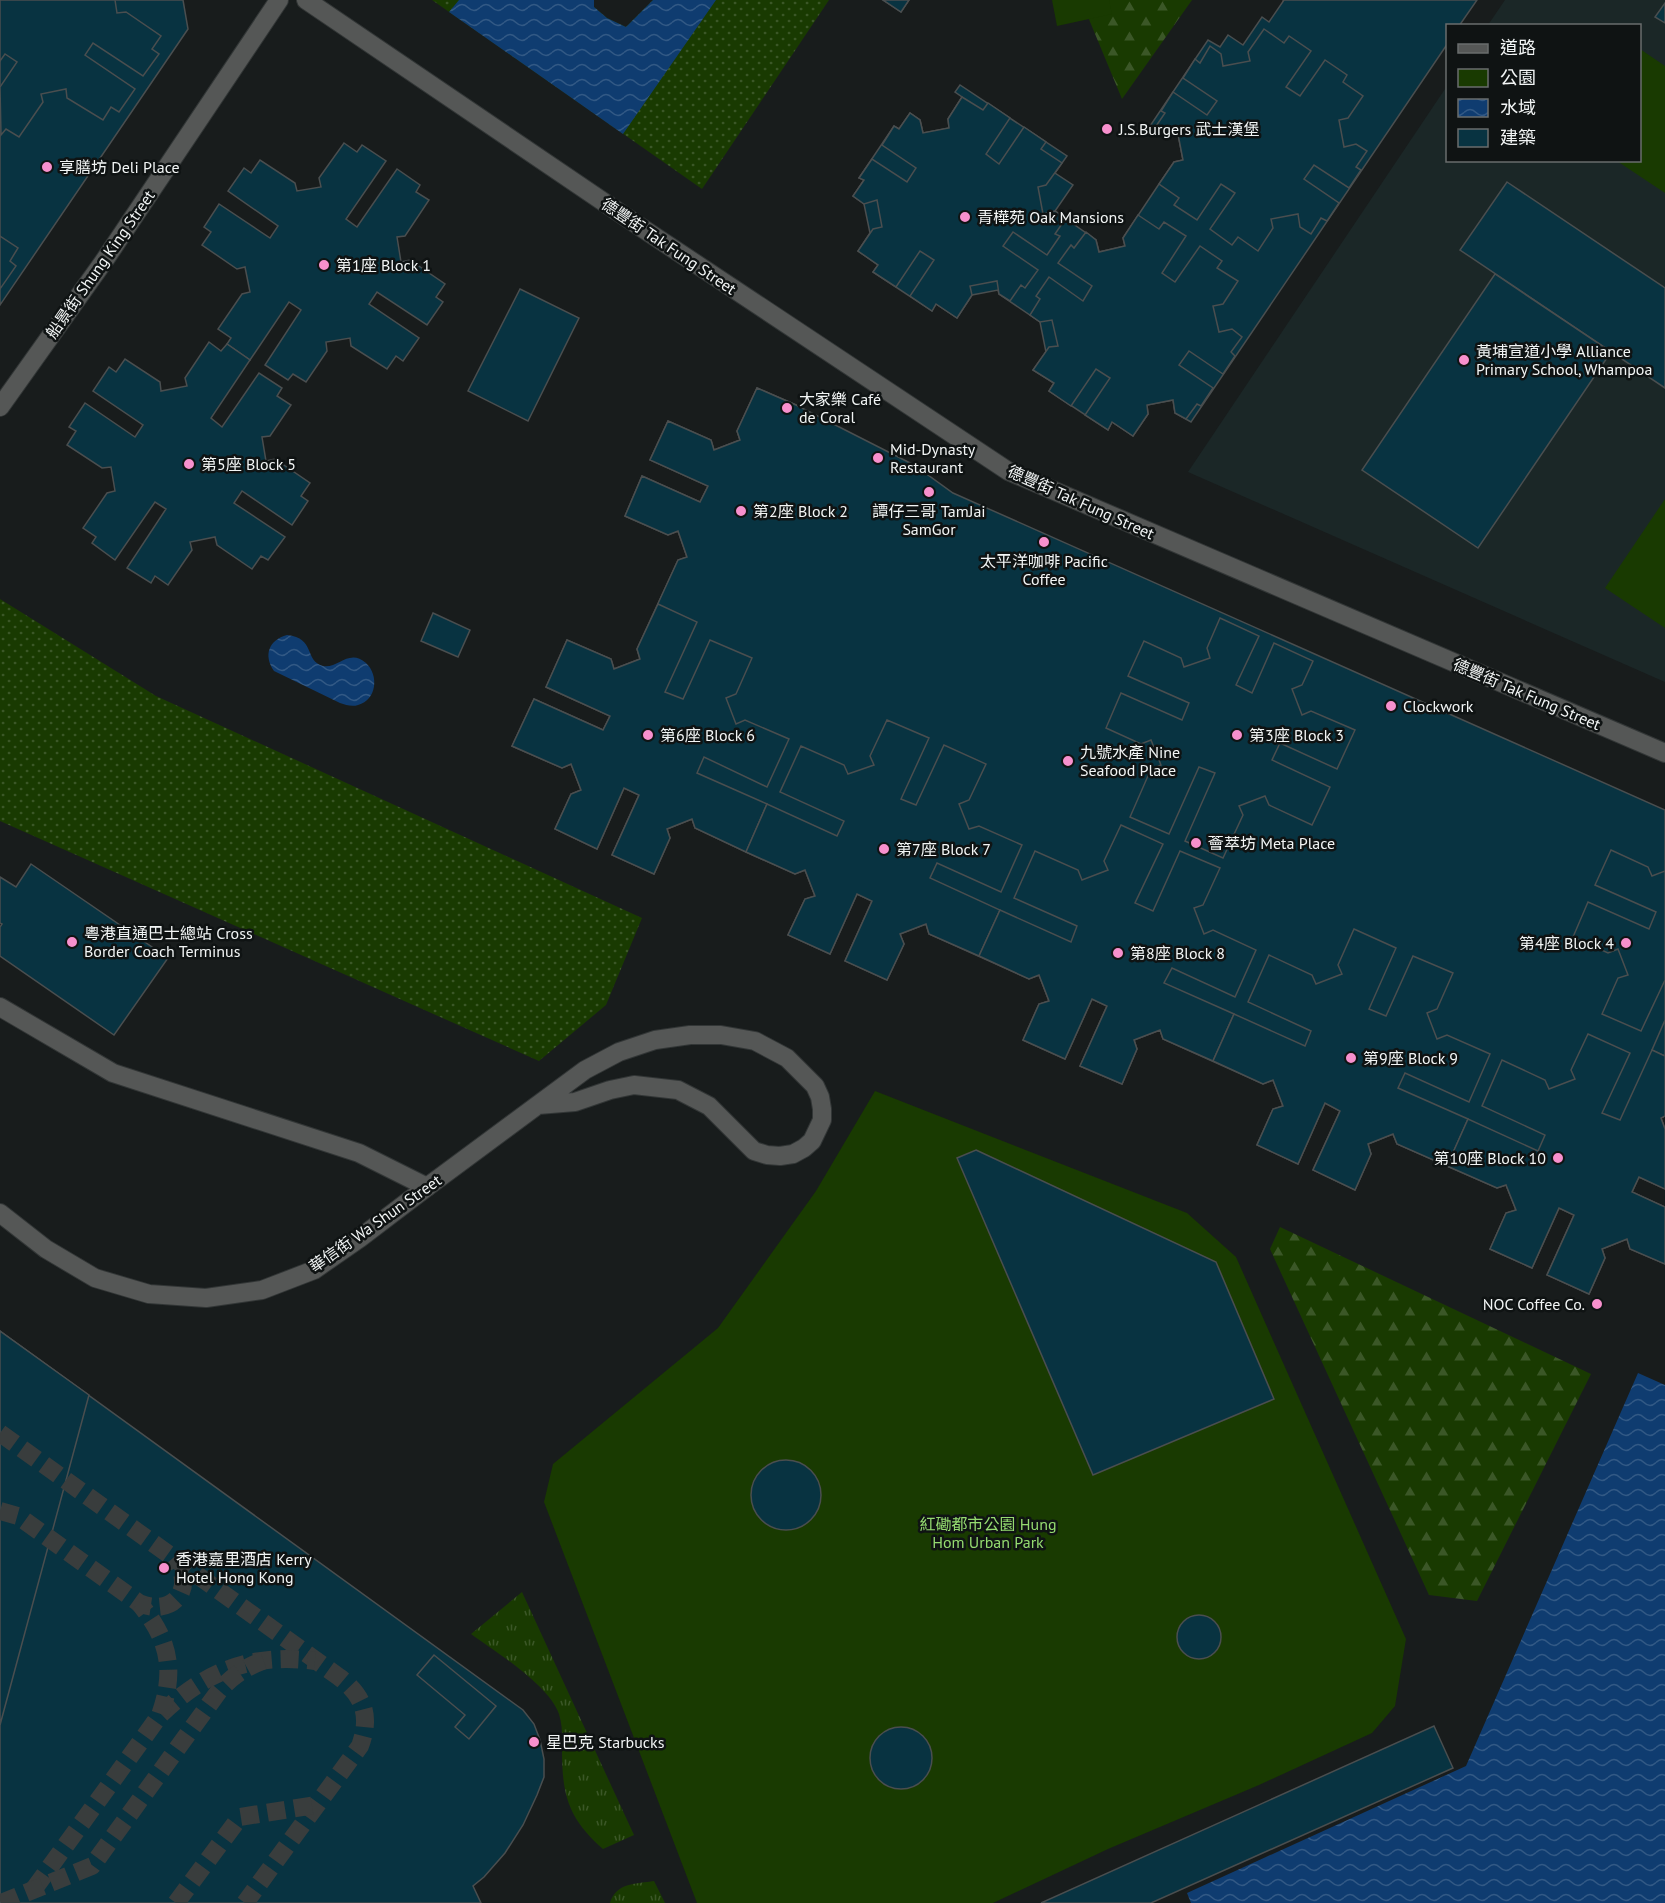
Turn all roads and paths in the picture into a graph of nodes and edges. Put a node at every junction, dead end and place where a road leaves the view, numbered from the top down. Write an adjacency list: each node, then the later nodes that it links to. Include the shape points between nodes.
1 (279, 0): 3 (street, 船景街 Shung King Street, via 104,261)
2 (306, 0): 4 (street, 德豐街 Tak Fung Street, via 1008,471)
3 (0, 407)
4 (1665, 753)
5 (0, 1007): 7 (street, via 113,1073 359,1153)
6 (538, 1105): 6 (street, 華信街 Wa Shun Street, via 585,1070 619,1052 655,1040 721,1035 755,1041 787,1058 815,1086 822,1120 804,1148 780,1156 754,1150 709,1106 678,1090 634,1085 575,1102); 7 (street, 華信街 Wa Shun Street)
7 (427, 1187): 8 (street, 華信街 Wa Shun Street, via 314,1270 262,1290 206,1298 149,1294 95,1278 46,1249)
8 (0, 1213)

